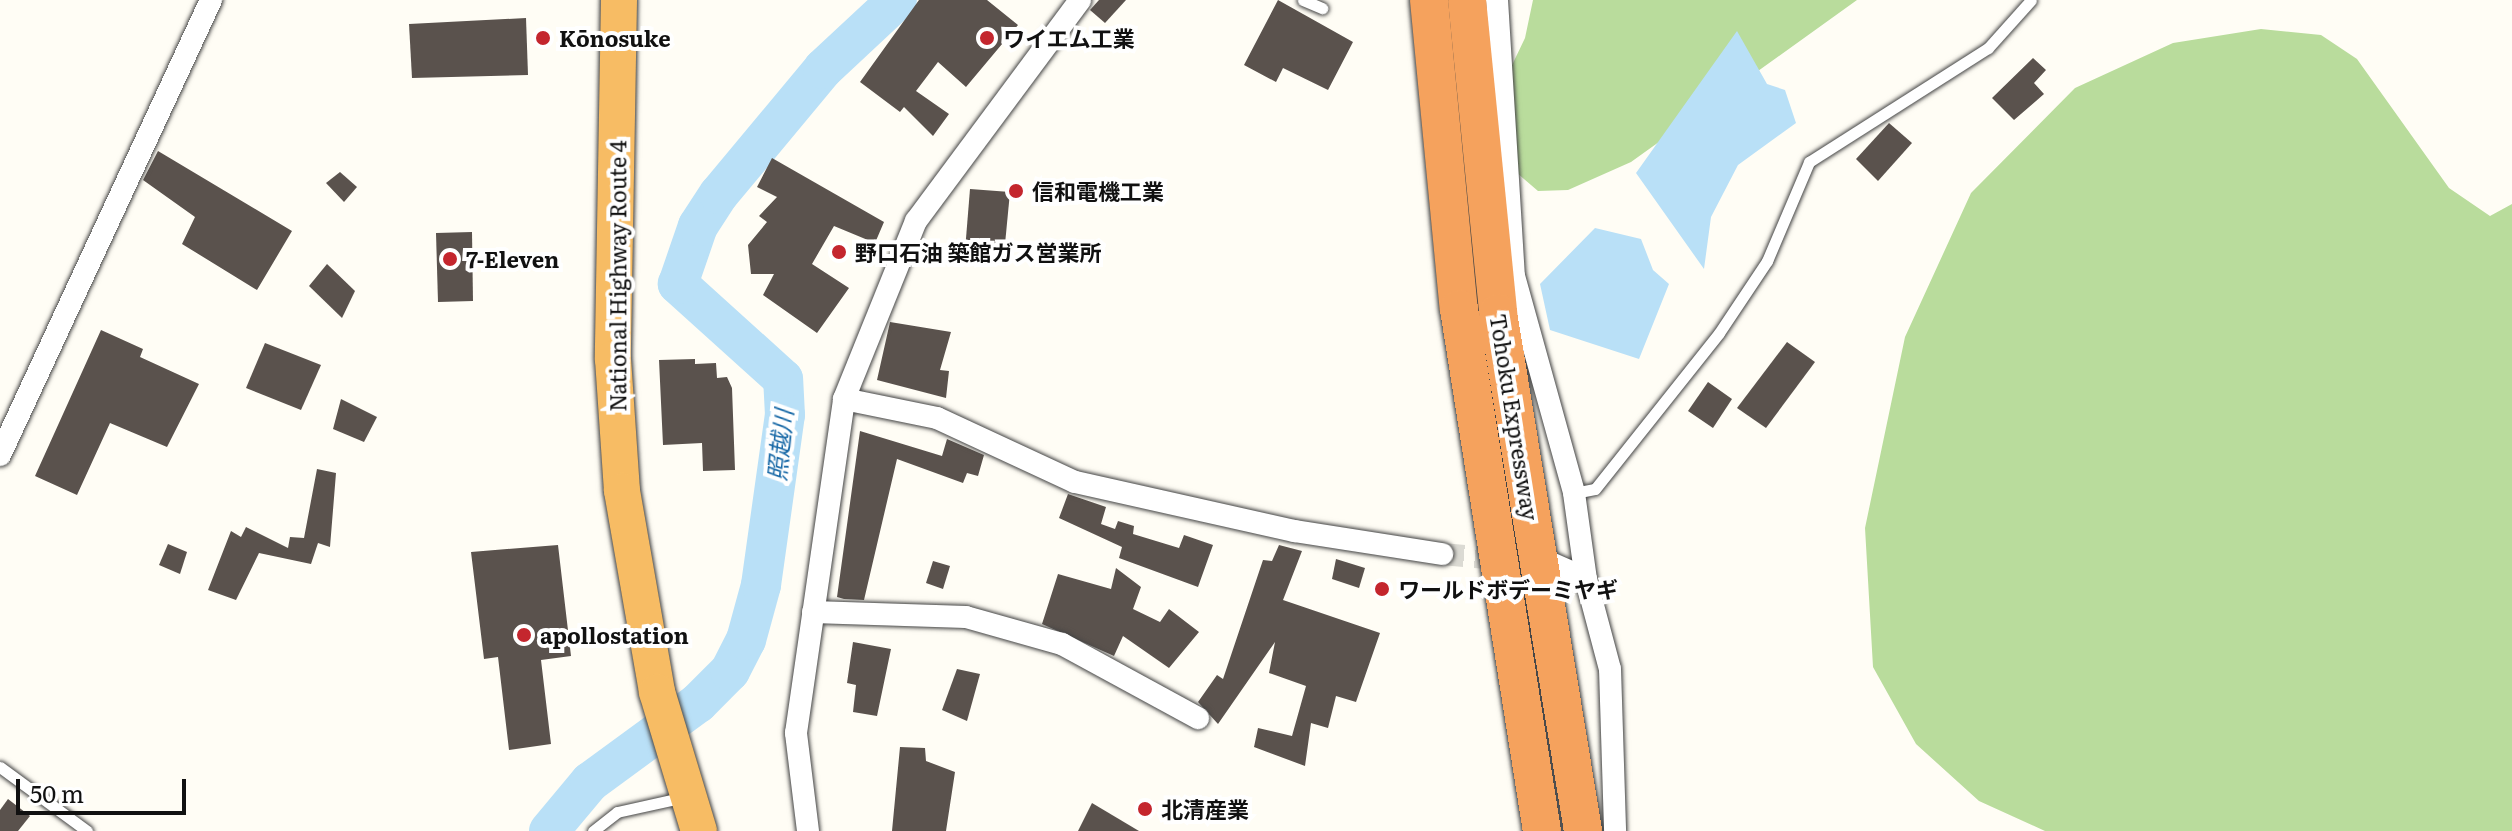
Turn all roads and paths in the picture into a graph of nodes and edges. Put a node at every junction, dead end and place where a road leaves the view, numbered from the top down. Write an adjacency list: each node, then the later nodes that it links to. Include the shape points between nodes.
1 (211, 0): 11 (street)
2 (619, 0): 19 (highway, National Highway Route 4, via 614,374 622,491 657,692)
3 (1080, 0): 10 (street, via 916,221)
4 (1303, 0): 9 (lane)
5 (1429, 0): 24 (highway, Tohoku Expressway, via 1459,309)
6 (1467, 0): 25 (highway, Tohoku Expressway, via 1498,313)
7 (1497, 0): 12 (street, via 1514,276)
8 (2031, 0): 12 (lane, via 1988,48 1809,162 1767,261 1719,333 1595,489)
9 (1322, 8)
10 (844, 399): 13 (street, via 937,418 1075,482 1295,531); 16 (street)
11 (0, 455)
12 (1574, 493): 15 (street)
13 (1442, 554)
14 (1553, 564): 15 (street)
15 (1586, 579): 26 (street, via 1610,669)
16 (813, 612): 17 (street, via 966,617 1062,644); 23 (street, via 796,733)
17 (1198, 718)
18 (0, 767): 20 (lane)
19 (683, 790): 21 (lane, via 617,812); 22 (highway, National Highway Route 4)
20 (87, 831)
21 (593, 831)
22 (699, 831)
23 (808, 831)
24 (1542, 831)
25 (1583, 831)
26 (1615, 831)

